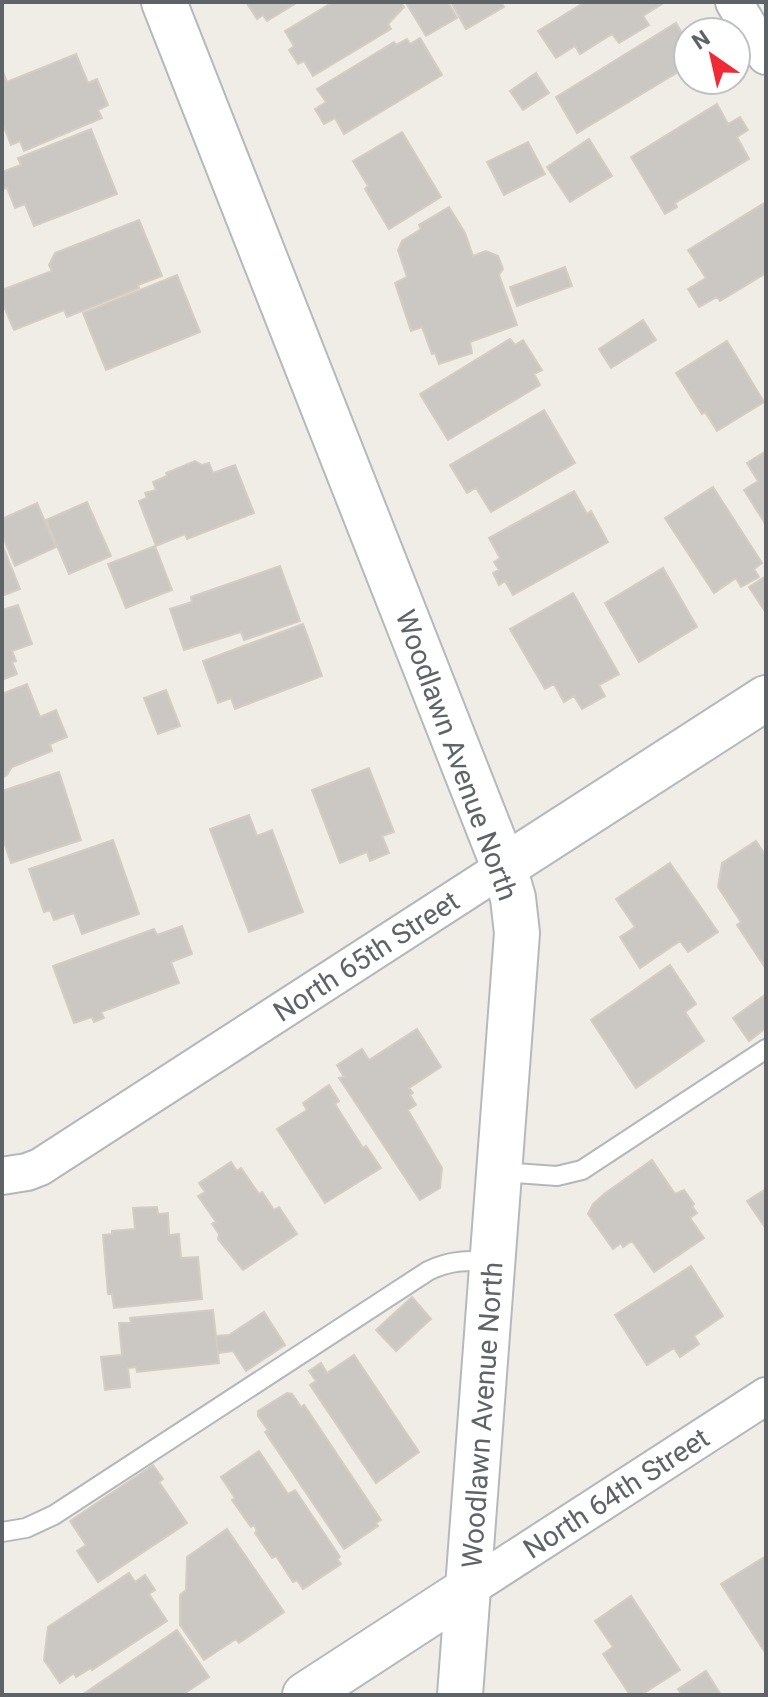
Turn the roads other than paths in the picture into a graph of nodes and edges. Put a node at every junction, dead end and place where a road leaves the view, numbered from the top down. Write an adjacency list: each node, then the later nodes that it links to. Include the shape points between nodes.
1 (164, 2): 5 (main road, Woodlawn Avenue North)
2 (734, 2): 3 (street)
3 (766, 56)
4 (762, 709): 5 (main road, North 65th Street)
5 (504, 867): 7 (main road, Woodlawn Avenue North, via 517,933); 8 (street, North 65th Street, via 40,1167)
6 (766, 1049): 7 (lane, via 582,1170 557,1176)
7 (501, 1172): 9 (main road, Woodlawn Avenue North)
8 (2, 1176)
9 (494, 1262): 11 (lane, via 462,1260 428,1271 54,1515); 12 (main road, Woodlawn Avenue North)
10 (766, 1396): 12 (street, North 64th Street)
11 (2, 1532)
12 (468, 1589): 13 (main road, North 64th Street); 14 (main road, Woodlawn Avenue North)
13 (305, 1695)
14 (460, 1695)

